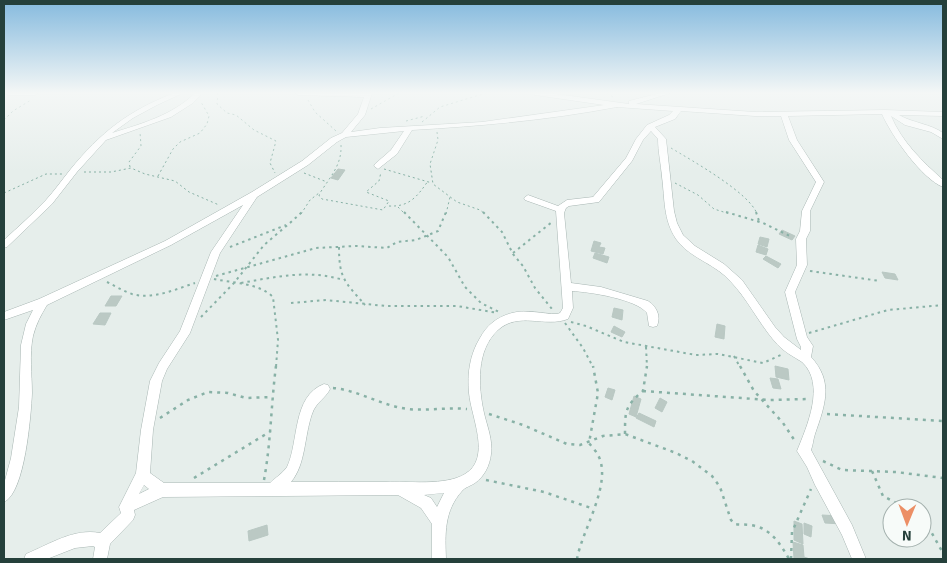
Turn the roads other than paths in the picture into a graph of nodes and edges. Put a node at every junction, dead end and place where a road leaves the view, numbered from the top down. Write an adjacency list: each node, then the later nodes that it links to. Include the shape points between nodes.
1 (126, 119): 13 (street)
2 (156, 119): 13 (street)
3 (358, 119): 11 (street)
4 (520, 119): 10 (street)
5 (667, 119): 9 (street)
6 (786, 119): 24 (street, via 793,140 820,182 806,211 803,255 790,292 802,339 807,346)
7 (890, 119): 15 (street, via 892,129 909,153)
8 (899, 119): 12 (street, via 934,130)
9 (650, 127): 18 (street, via 596,200 567,203); 24 (street, via 662,139 670,218 682,241 736,280 755,301 769,329 784,346)
10 (411, 128): 11 (street, via 373,130); 14 (street, via 394,152)
11 (340, 137): 16 (street)
12 (943, 137)
13 (105, 138): 19 (street, via 49,202)
14 (378, 166)
15 (943, 184)
16 (255, 194): 21 (street, via 146,254); 26 (street, via 216,252 185,333 156,381)
17 (528, 198): 18 (street)
18 (561, 211): 20 (street)
19 (4, 245)
20 (566, 287): 23 (street, via 597,288 640,301 653,312); 27 (street, via 567,311 562,320 515,315 490,330 480,348 474,385 486,448 482,463)
21 (44, 302): 22 (street); 31 (street, via 31,320 28,332 24,423 12,484)
22 (4, 316)
23 (653, 323)
24 (805, 358): 38 (street, via 815,367 820,385 817,413 806,454 850,532)
25 (324, 389): 29 (street, via 314,399 305,417 292,470 287,477)
26 (142, 474): 30 (street); 32 (street)
27 (464, 481): 28 (street, via 428,488); 33 (street, via 450,494)
28 (399, 488): 29 (street); 33 (street, via 426,503)
29 (267, 489): 30 (street)
30 (162, 490): 32 (street)
31 (4, 495)
32 (126, 507): 34 (street, via 128,515)
33 (438, 520): 37 (street)
34 (103, 541): 35 (street, via 72,540); 36 (street)
35 (31, 559)
36 (100, 559)
37 (439, 559)
38 (859, 559)

